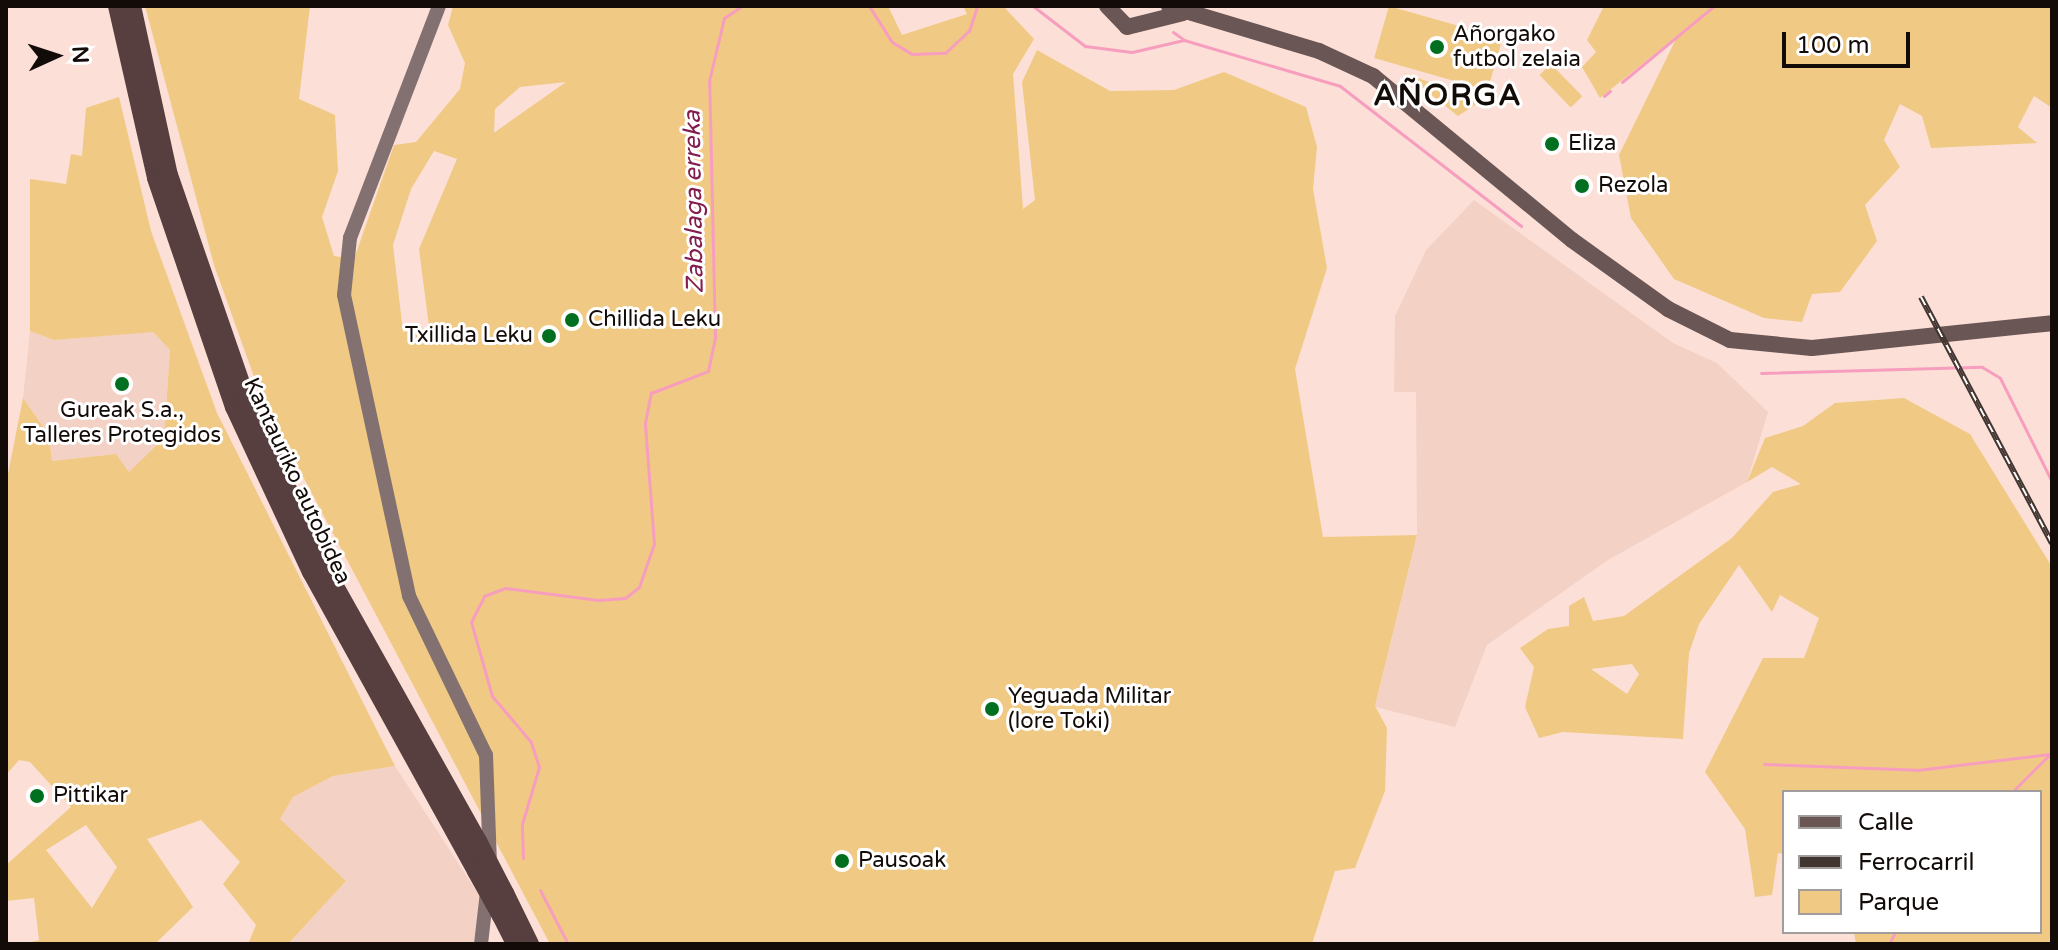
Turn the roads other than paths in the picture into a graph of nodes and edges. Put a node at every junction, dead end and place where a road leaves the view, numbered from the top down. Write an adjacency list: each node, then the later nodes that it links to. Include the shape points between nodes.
1 (117, 6): 11 (highway, Kantauriko autobidea, bridge, via 156,178 234,407 311,572)
2 (132, 6): 12 (highway, Kantauriko autobidea, bridge, via 169,175 247,400 323,565)
3 (439, 6): 10 (main road, via 354,226 344,283 409,596 489,767 493,823)
4 (1107, 7): 6 (main road, via 1127,27)
5 (1177, 10): 6 (main road); 8 (main road, via 1319,51 1373,76 1581,248 1676,314 1730,340 1785,349)
6 (1151, 13)
7 (2052, 323): 8 (main road)
8 (2033, 327): 9 (main road)
9 (2052, 332)
10 (481, 944)
11 (515, 944)
12 (530, 944)

